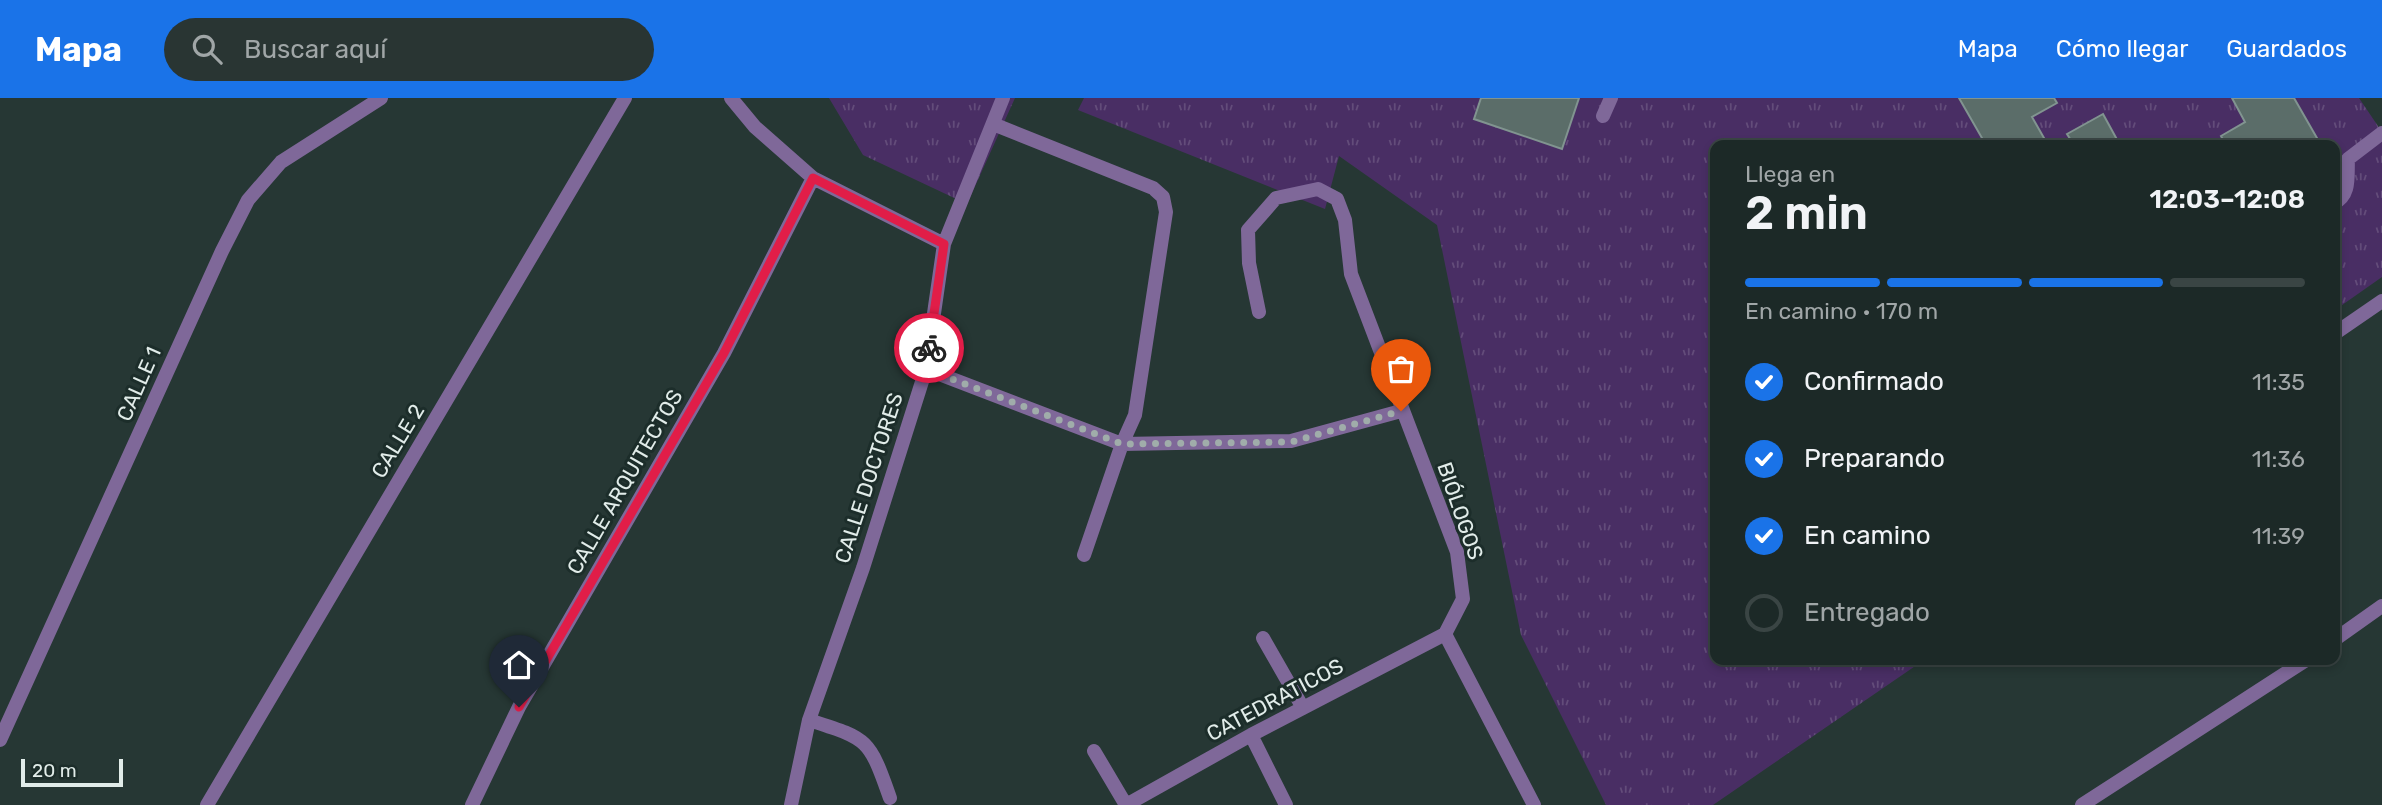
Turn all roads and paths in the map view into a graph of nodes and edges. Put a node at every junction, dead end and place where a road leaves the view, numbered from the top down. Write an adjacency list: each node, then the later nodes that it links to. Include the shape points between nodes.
1 (381, 98): 27 (street, CALLE 1, via 281,162 248,200)
2 (625, 98): 30 (street, CALLE 2)
3 (731, 98): 9 (street, via 755,127)
4 (1003, 98): 7 (street, CALLE DOCTORES)
5 (1611, 98): 6 (street)
6 (1603, 116)
7 (993, 124): 11 (street, CALLE DOCTORES); 17 (street, via 1153,188 1163,197 1166,212 1135,415)
8 (2382, 133): 10 (street, via 2348,159 2347,192)
9 (813, 178): 11 (street); 31 (street, CALLE ARQUITECTOS, via 724,353 519,707)
10 (2340, 200)
11 (944, 244): 15 (street, CALLE DOCTORES)
12 (2382, 301): 14 (street)
13 (1259, 312): 16 (street, BIÓLOGOS, via 1248,230 1276,198 1318,190 1337,199 1345,220 1351,274)
14 (2340, 330)
15 (926, 369): 17 (street); 25 (street, CALLE DOCTORES)
16 (1401, 411): 17 (street, via 1291,442); 20 (street, BIÓLOGOS, via 1457,552 1464,599)
17 (1122, 444): 18 (street)
18 (1084, 555)
19 (2382, 606): 21 (street)
20 (1445, 634): 24 (street, CATEDRATICOS); 35 (street)
21 (2340, 636)
22 (1263, 638): 24 (street)
23 (2298, 665): 36 (street)
24 (1303, 708): 26 (street, CATEDRATICOS)
25 (809, 720): 29 (street, via 864,741 876,758); 32 (street, CALLE DOCTORES)
26 (1251, 736): 33 (street, CATEDRATICOS); 34 (street)
27 (0, 740)
28 (1094, 751): 33 (street)
29 (890, 797)
30 (206, 805)
31 (472, 805)
32 (792, 805)
33 (1126, 805)
34 (1286, 805)
35 (1534, 805)
36 (2082, 805)

